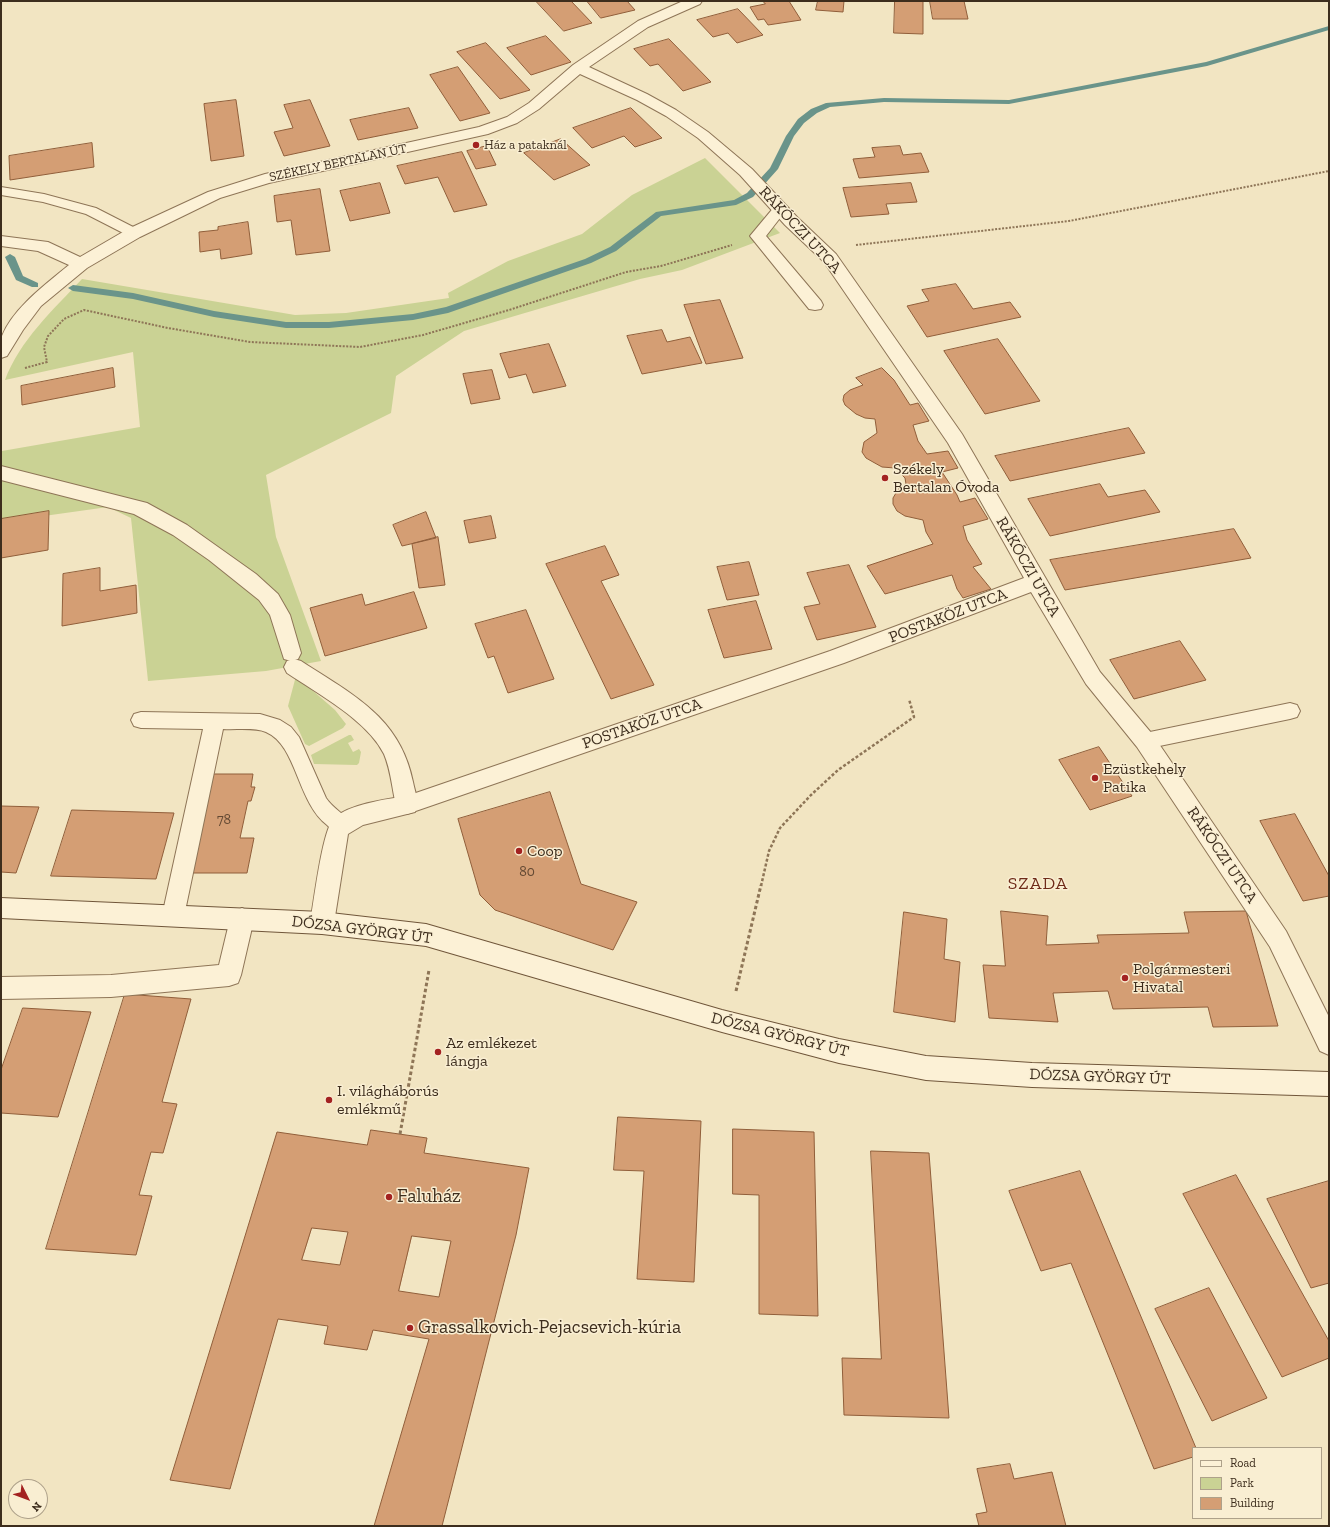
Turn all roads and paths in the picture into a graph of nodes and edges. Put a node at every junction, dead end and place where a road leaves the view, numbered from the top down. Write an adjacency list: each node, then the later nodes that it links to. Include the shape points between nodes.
1 (695, 1): 2 (street, SZÉKELY BERTALAN ÚT, via 643,24)
2 (578, 68): 5 (street, RÁKÓCZI UTCA, via 672,113 703,135 746,172); 6 (street, SZÉKELY BERTALAN ÚT, via 534,106 512,120 482,131 265,179 214,195)
3 (1329, 171): 9 (path, via 1069,221)
4 (1, 191): 6 (lane, via 44,198 91,211)
5 (777, 206): 7 (lane); 9 (street, RÁKÓCZI UTCA)
6 (134, 234): 10 (street, SZÉKELY BERTALAN ÚT)
7 (758, 236): 11 (lane); 13 (path, via 686,260 626,272 423,335 360,348 250,342 84,310 64,319 48,336 44,347 47,362)
8 (1, 241): 10 (street, via 42,246)
9 (820, 249): 15 (street, RÁKÓCZI UTCA, via 830,258 955,439)
10 (81, 264): 12 (street, SZÉKELY BERTALAN ÚT, via 35,302)
11 (815, 305)
12 (1, 352)
13 (24, 368)
14 (1, 473): 21 (street, via 140,508 160,517 199,540 263,591 278,612 292,660 377,728 395,754)
15 (1036, 582): 20 (street, RÁKÓCZI UTCA, via 1093,678); 21 (street, POSTAKÖZ UTCA, via 837,657)
16 (909, 699): 29 (path, via 914,717 838,770 780,828 768,851)
17 (1290, 711): 20 (lane)
18 (141, 720): 19 (lane)
19 (215, 721): 22 (lane, via 260,722 282,730 289,737 319,805); 24 (lane)
20 (1146, 741): 30 (street, RÁKÓCZI UTCA, via 1278,939)
21 (407, 805): 22 (street, POSTAKÖZ UTCA, via 373,812)
22 (341, 825): 26 (street, via 337,834)
23 (1, 908): 24 (street, DÓZSA GYÖRGY ÚT)
24 (173, 916): 25 (street, DÓZSA GYÖRGY ÚT)
25 (242, 919): 26 (street, DÓZSA GYÖRGY ÚT); 28 (street, via 229,975 111,986)
26 (322, 923): 29 (street, DÓZSA GYÖRGY ÚT, via 426,935)
27 (429, 976): 32 (path)
28 (1, 988)
29 (729, 1023): 31 (street, DÓZSA GYÖRGY ÚT, via 839,1051 926,1068 1032,1075)
30 (1329, 1044)
31 (1329, 1084)
32 (400, 1134)

